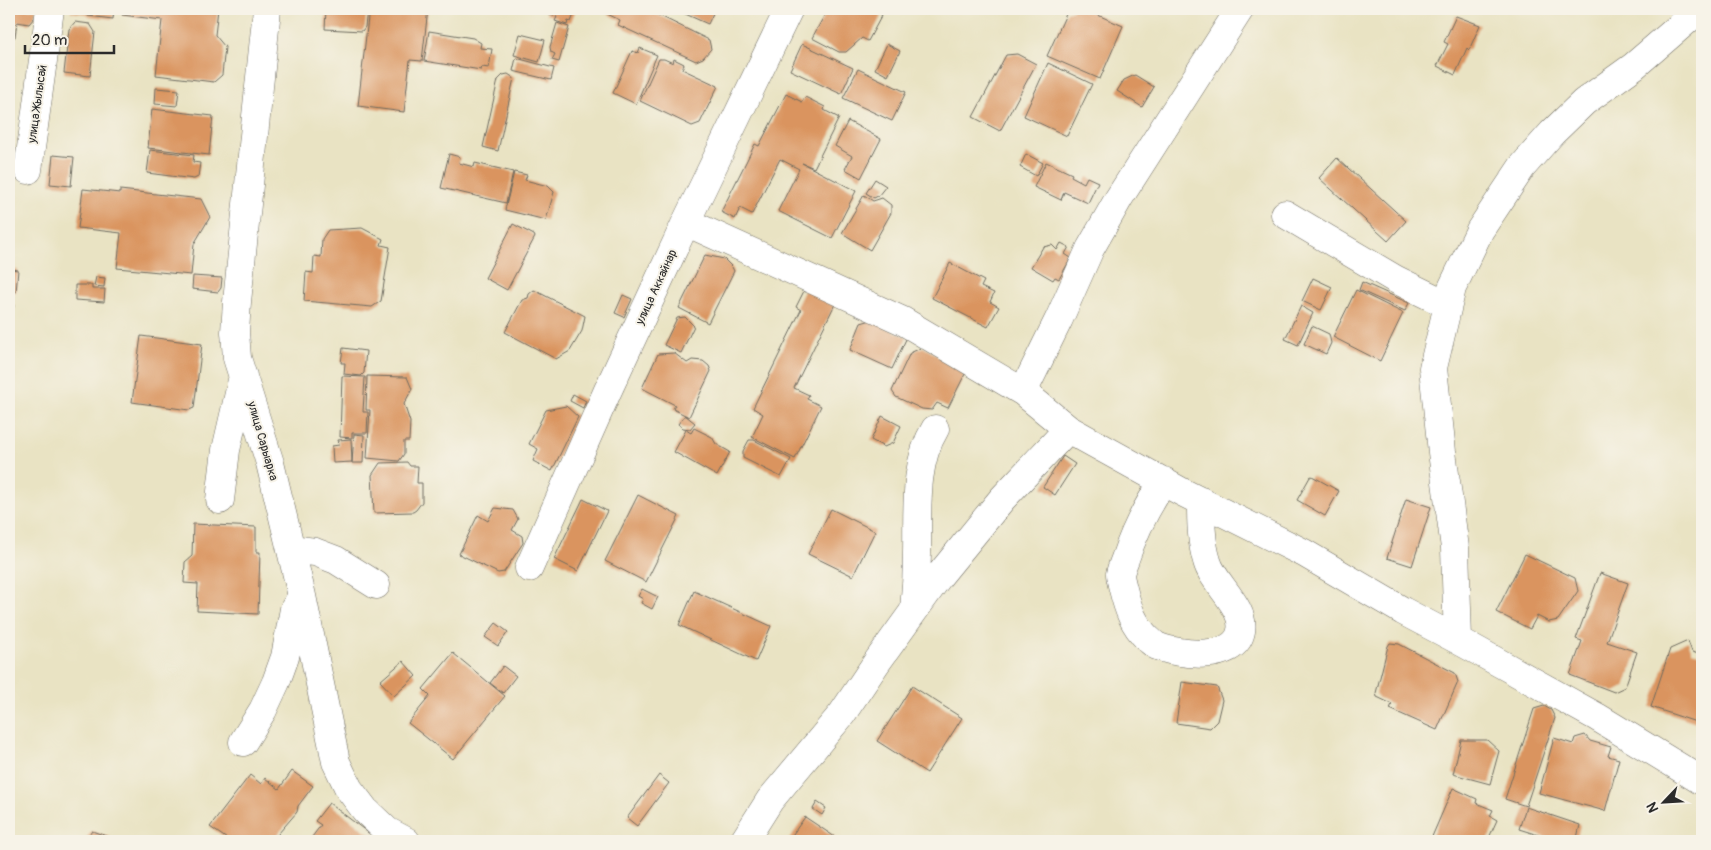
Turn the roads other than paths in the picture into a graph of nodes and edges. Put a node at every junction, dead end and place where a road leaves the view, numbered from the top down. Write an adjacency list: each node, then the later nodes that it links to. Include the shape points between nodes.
1 (50, 9): 7 (street, улица Жылысай)
2 (267, 9): 11 (street, улица Сарыарка, via 235,332 237,358)
3 (789, 9): 9 (street, улица Аккайнар)
4 (1240, 9): 12 (street, via 1090,249)
5 (1700, 9): 6 (street)
6 (1677, 20): 10 (street, via 1634,66 1584,102 1522,167 1480,230 1452,288)
7 (23, 163)
8 (1285, 214): 10 (street, via 1395,279)
9 (686, 222): 12 (street, via 903,321); 19 (street, улица Аккайнар)
10 (1448, 305): 23 (street, via 1432,368 1455,548)
11 (243, 376): 16 (street, via 226,450); 18 (street, улица Сарыарка, via 270,463)
12 (1024, 392): 14 (street)
13 (935, 429): 22 (street, via 928,441 918,483)
14 (1068, 429): 15 (street); 22 (street, via 1002,499)
15 (1164, 481): 17 (street); 17 (street, via 1129,546 1120,575 1127,606 1137,628 1155,646 1203,654 1219,652 1235,643 1241,633 1242,621 1207,562)
16 (220, 500)
17 (1201, 501): 23 (street, via 1304,553)
18 (291, 550): 20 (street, via 316,552 336,560); 21 (street, улица Сарыарка)
19 (529, 568)
20 (376, 586)
21 (302, 596): 24 (street, via 294,609 285,657 276,682); 26 (street, улица Сарыарка, via 336,762 349,789 365,810 388,831)
22 (914, 610): 27 (street, via 842,714 770,800)
23 (1458, 640): 25 (street)
24 (243, 742)
25 (1702, 780)
26 (406, 841)
27 (744, 841)

